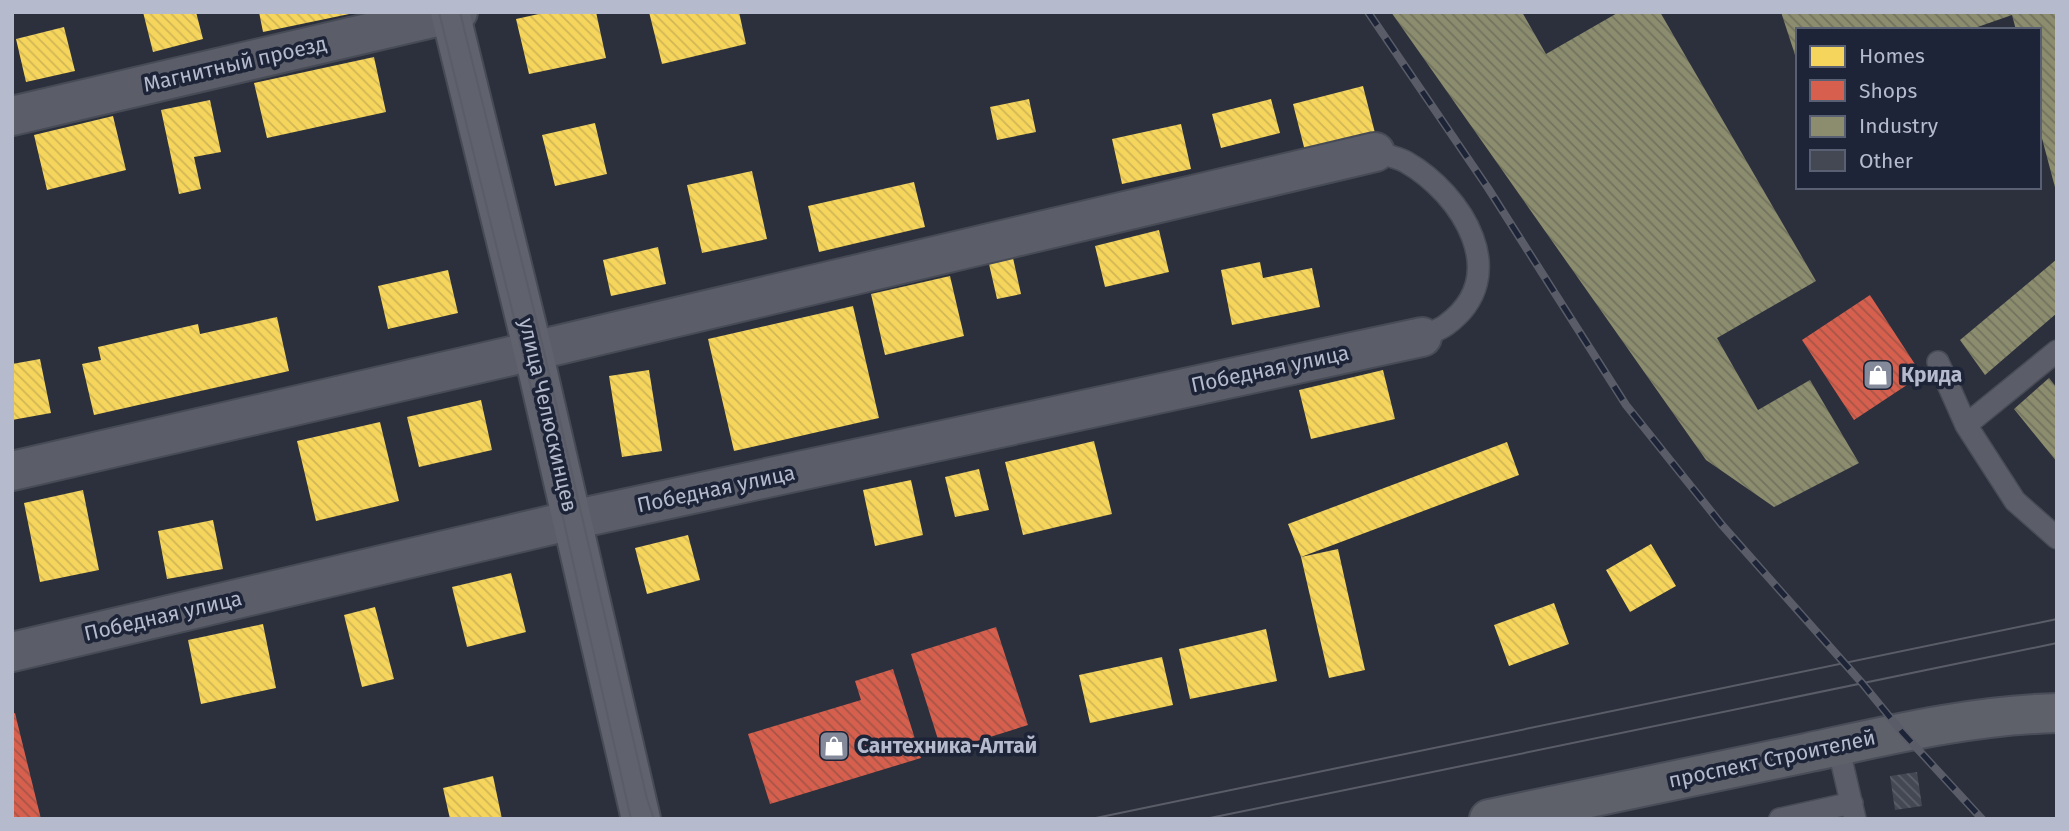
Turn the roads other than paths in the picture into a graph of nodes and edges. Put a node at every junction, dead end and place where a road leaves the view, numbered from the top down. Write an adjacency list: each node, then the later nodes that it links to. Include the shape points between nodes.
1 (453, 13): 2 (street, Магнитный проезд); 5 (main road, улица Челюскинцев)
2 (12, 116)
3 (1375, 152): 4 (lane, via 1405,162 1438,186 1467,221 1479,257 1478,281 1466,305 1446,325); 5 (street)
4 (1422, 337): 10 (street, Победная улица)
5 (533, 351): 9 (street); 10 (main road, улица Челюскинцев)
6 (2057, 351): 8 (lane)
7 (1938, 362): 8 (lane)
8 (1966, 425): 11 (lane, via 2015,501)
9 (12, 471)
10 (572, 520): 12 (street, Победная улица); 17 (main road, улица Челюскинцев)
11 (2057, 538)
12 (12, 652)
13 (2057, 713): 14 (main road, проспект Строителей, via 1975,720)
14 (1839, 746): 15 (main road, проспект Строителей); 16 (lane)
15 (1580, 810): 18 (main road, проспект Строителей)
16 (1854, 811): 19 (lane)
17 (641, 819)
18 (1489, 819)
19 (1780, 819)

